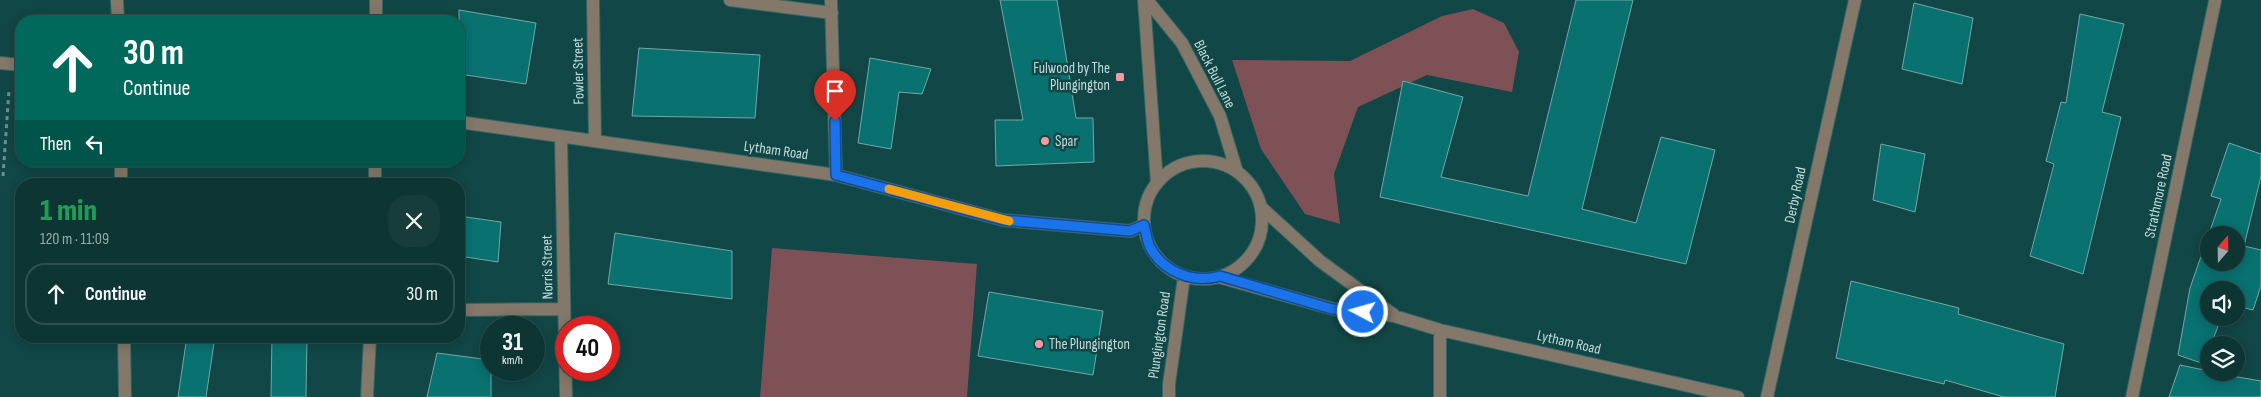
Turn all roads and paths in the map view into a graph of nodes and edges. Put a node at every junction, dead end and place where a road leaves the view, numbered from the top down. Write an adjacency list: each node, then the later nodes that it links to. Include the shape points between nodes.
1 (117, 0): 10 (street)
2 (376, 0): 11 (street)
3 (593, 0): 15 (street, Fowler Street)
4 (730, 0): 9 (street)
5 (831, 0): 9 (street)
6 (1145, 0): 17 (street, Black Bull Lane, via 1182,44 1220,116); 20 (street, Black Bull Lane)
7 (1855, 0): 38 (street, Derby Road)
8 (2215, 1): 39 (street, Strathmore Road)
9 (832, 13): 18 (street)
10 (118, 15)
11 (376, 15)
12 (11, 64): 16 (path)
13 (465, 123): 14 (street, Lytham Road)
14 (561, 137): 15 (street, Lytham Road); 25 (street, Norris Street)
15 (595, 141): 18 (street, Lytham Road)
16 (2, 160): 19 (path)
17 (1237, 172): 20 (street, via 1217,163 1195,162 1174,168); 21 (street, via 1253,188)
18 (836, 175): 22 (street, Lytham Road, via 1003,220 1130,231)
19 (3, 176)
20 (1156, 183): 22 (street, via 1146,203)
21 (1262, 208): 23 (street, via 1262,233 1251,256 1232,273); 27 (street, Lytham Road, via 1320,261)
22 (1144, 225): 24 (street, via 1150,247 1164,265)
23 (1220, 276): 24 (street, via 1209,280); 27 (street, Lytham Road, via 1332,309)
24 (1184, 277): 35 (street, Plungington Road)
25 (564, 309): 26 (street); 34 (street, Norris Street)
26 (465, 310)
27 (1394, 316): 28 (street, Lytham Road)
28 (1440, 330): 31 (street, Lytham Road); 36 (street)
29 (124, 343): 32 (street)
30 (370, 343): 33 (street)
31 (1697, 392): 37 (street, Lytham Road)
32 (125, 397)
33 (367, 397)
34 (566, 397)
35 (1169, 397)
36 (1440, 397)
37 (1738, 397)
38 (1768, 397)
39 (2132, 397)

